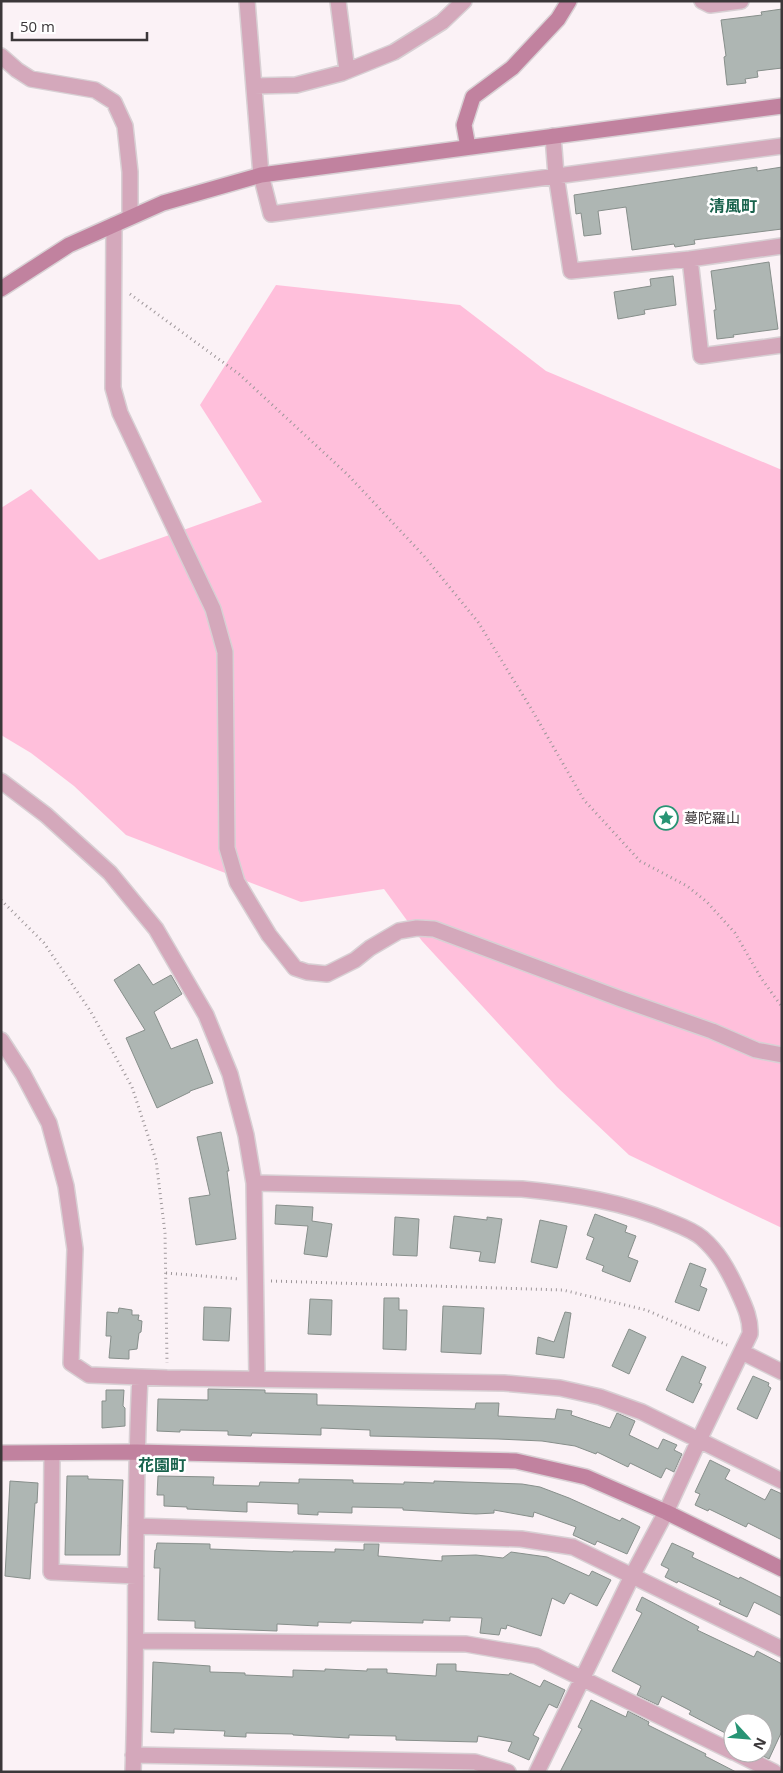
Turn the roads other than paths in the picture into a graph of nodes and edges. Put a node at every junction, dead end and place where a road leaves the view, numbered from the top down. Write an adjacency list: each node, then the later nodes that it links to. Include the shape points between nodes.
1 (247, 1): 9 (street)
2 (338, 1): 8 (street)
3 (464, 1): 8 (street, via 442,22 394,52)
4 (569, 1): 13 (street, via 558,19 512,68 473,97 464,124)
5 (702, 1): 6 (street, via 710,5)
6 (741, 1)
7 (1, 56): 16 (street, via 31,79 95,90 114,102 125,126)
8 (347, 71): 9 (street, via 296,85)
9 (254, 86): 14 (street)
10 (782, 106): 11 (street)
11 (553, 136): 13 (street); 15 (street)
12 (782, 146): 15 (street)
13 (468, 147): 14 (street)
14 (261, 175): 15 (street, via 271,214); 16 (street, via 163,203)
15 (556, 175): 19 (street, via 571,271)
16 (130, 217): 17 (street)
17 (114, 225): 20 (street, via 69,246); 24 (street, via 113,388 120,413 213,609 225,652 228,848 237,882 269,935 294,968 327,974 399,931 434,929 756,1050)
18 (782, 246): 19 (street)
19 (690, 259): 21 (street, via 701,356)
20 (1, 289)
21 (782, 345)
22 (1, 781): 25 (street, via 46,815 110,873 156,929 206,1015 230,1074)
23 (1, 1040): 28 (street, via 49,1124 66,1186 75,1249 71,1363 89,1376)
24 (782, 1055)
25 (254, 1183): 26 (street, via 522,1188 565,1193 653,1214 700,1236 718,1253 748,1314 750,1334); 29 (street)
26 (742, 1352): 27 (street); 30 (street)
27 (782, 1372)
28 (140, 1377): 29 (street); 31 (street)
29 (257, 1379): 30 (street, via 504,1383 560,1388 600,1397 642,1412)
30 (699, 1440): 34 (street); 35 (street)
31 (136, 1452): 33 (street); 35 (street, via 516,1461 586,1477); 36 (street)
32 (1, 1453): 33 (street)
33 (52, 1453): 38 (street, via 51,1572)
34 (782, 1481)
35 (666, 1512): 37 (street); 39 (street)
36 (136, 1526): 38 (street); 39 (street, via 521,1539 573,1547)
37 (782, 1569)
38 (136, 1576): 40 (street)
39 (632, 1576): 41 (street); 42 (street)
40 (136, 1641): 42 (street, via 466,1644 536,1656); 44 (street)
41 (782, 1649)
42 (582, 1679): 43 (street); 48 (street)
43 (723, 1747)
44 (134, 1755): 46 (street); 47 (street, via 475,1762)
45 (756, 1763): 49 (street)
46 (133, 1772)
47 (508, 1772)
48 (537, 1772)
49 (774, 1772)

